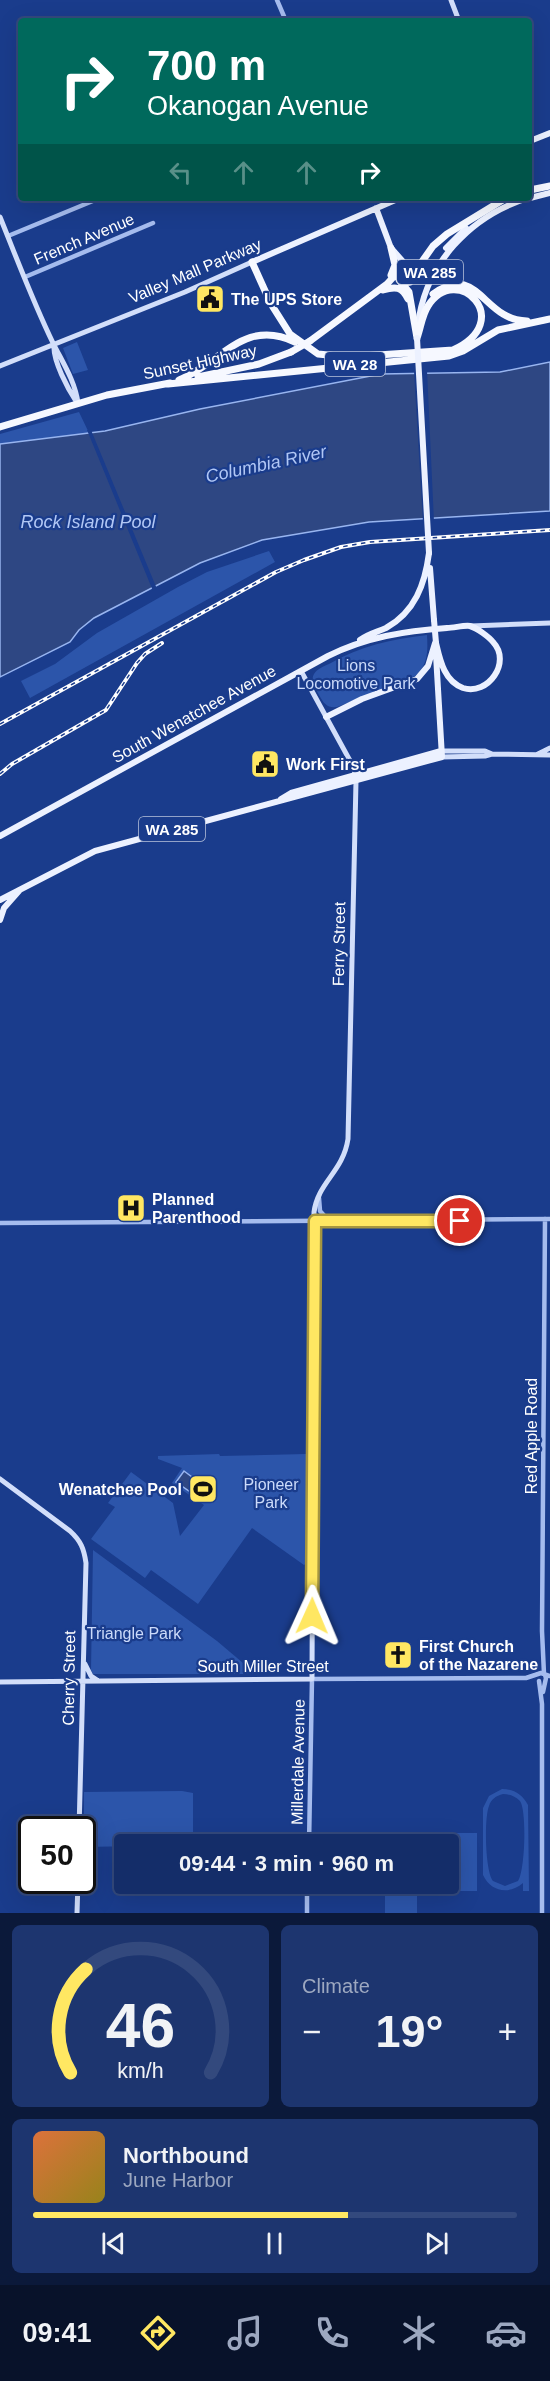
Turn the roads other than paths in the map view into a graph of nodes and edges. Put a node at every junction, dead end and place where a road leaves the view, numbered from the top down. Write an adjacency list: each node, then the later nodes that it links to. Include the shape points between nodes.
1 (277, 0): 3 (street)
2 (450, 0): 4 (main road)
3 (285, 18)
4 (456, 18)
5 (550, 133): 6 (main road)
6 (532, 140)
7 (550, 189): 8 (highway)
8 (532, 194)
9 (93, 201): 18 (street)
10 (393, 201): 14 (main road, Valley Mall Parkway)
11 (502, 201): 16 (highway)
12 (509, 201): 16 (main road)
13 (517, 201): 16 (main road)
14 (376, 208): 20 (main road); 21 (main road, Valley Mall Parkway)
15 (0, 217): 18 (main road)
16 (474, 221): 22 (highway, WA 28, via 441,238 421,263); 31 (main road, WA 285, via 447,247 427,278 416,309)
17 (153, 223): 24 (street, French Avenue)
18 (8, 236): 19 (main road); 24 (main road)
19 (0, 240)
20 (393, 250): 22 (main road); 23 (main road); 27 (highway, via 394,268)
21 (252, 262): 32 (highway, via 278,316 293,338); 33 (main road, Valley Mall Parkway)
22 (408, 266): 23 (highway, WA 28); 25 (highway, via 415,271 414,278)
23 (398, 272): 25 (highway); 26 (highway, Sunset Highway / WA 28)
24 (25, 277): 33 (main road)
25 (402, 282): 26 (highway, Sunset Highway); 28 (highway, via 409,292)
26 (387, 284): 27 (highway, Sunset Highway / WA 28)
27 (378, 290): 28 (highway, via 399,288 408,297); 32 (highway, Sunset Highway / WA 28)
28 (411, 308): 31 (highway)
29 (550, 319): 30 (highway, WA 28)
30 (535, 321): 31 (highway, via 509,320 472,288 453,284 427,300); 35 (highway, WA 28, via 498,330 449,356)
31 (417, 338): 32 (highway, via 426,309 441,294 464,291 480,306 482,321 474,337 443,352 333,356 318,354); 38 (main road, WA 285, bridge)
32 (307, 344): 35 (highway, Sunset Highway / WA 28, bridge, via 259,364); 35 (highway, via 273,335 250,337 231,345 193,375)
33 (54, 345): 34 (main road, Valley Mall Parkway); 36 (main road)
34 (0, 366)
35 (168, 384): 36 (highway, Sunset Highway / WA 28)
36 (78, 403): 37 (highway, Sunset Highway / WA 28)
37 (0, 427)
38 (429, 553): 41 (main road, via 420,593 410,608); 42 (main road, WA 285, bridge)
39 (550, 623): 40 (main road, South Wenatchee Avenue)
40 (470, 627): 41 (main road, South Wenatchee Avenue, via 403,632); 42 (main road, via 493,642 499,654 497,672 488,684 466,688 450,679)
41 (357, 643): 43 (main road, South Wenatchee Avenue)
42 (435, 643): 44 (main road, via 428,666 417,679); 46 (main road, WA 285)
43 (301, 671): 44 (main road, Ferry Street); 50 (main road, South Wenatchee Avenue)
44 (326, 717): 49 (main road, Ferry Street)
45 (550, 748): 47 (main road)
46 (441, 754): 47 (main road); 49 (main road, WA 285)
47 (537, 755): 48 (main road)
48 (550, 755)
49 (356, 778): 51 (main road, WA 285, via 291,793 279,800 95,851); 54 (main road, Ferry Street, via 348,1139 346,1154)
50 (0, 836)
51 (19, 891): 52 (main road, WA 285); 53 (main road, WA 285, via 4,908)
52 (0, 900)
53 (0, 920)
54 (319, 1195): 56 (main road, Ferry Street); 57 (street, via 320,1211)
55 (547, 1219): 57 (street); 61 (street, Red Apple Road)
56 (315, 1221): 57 (street); 58 (street); 62 (main road, Ferry Street)
57 (329, 1221)
58 (0, 1222)
59 (0, 1479): 60 (main road, Cherry Street, via 79,1538 84,1548)
60 (84, 1659): 63 (main road, Cherry Street); 64 (main road, via 90,1676)
61 (544, 1678): 62 (street, South Miller Street); 72 (street, Red Apple Road)
62 (312, 1679): 64 (main road, South Miller Street); 67 (street, Millerdale Avenue)
63 (83, 1681): 64 (main road, South Miller Street); 65 (main road, South Miller Street); 66 (main road, Cherry Street)
64 (99, 1681)
65 (0, 1682)
66 (79, 1816)
67 (309, 1834)
68 (78, 1894): 70 (main road)
69 (307, 1894): 71 (street)
70 (77, 1913)
71 (307, 1913)
72 (542, 1913)

